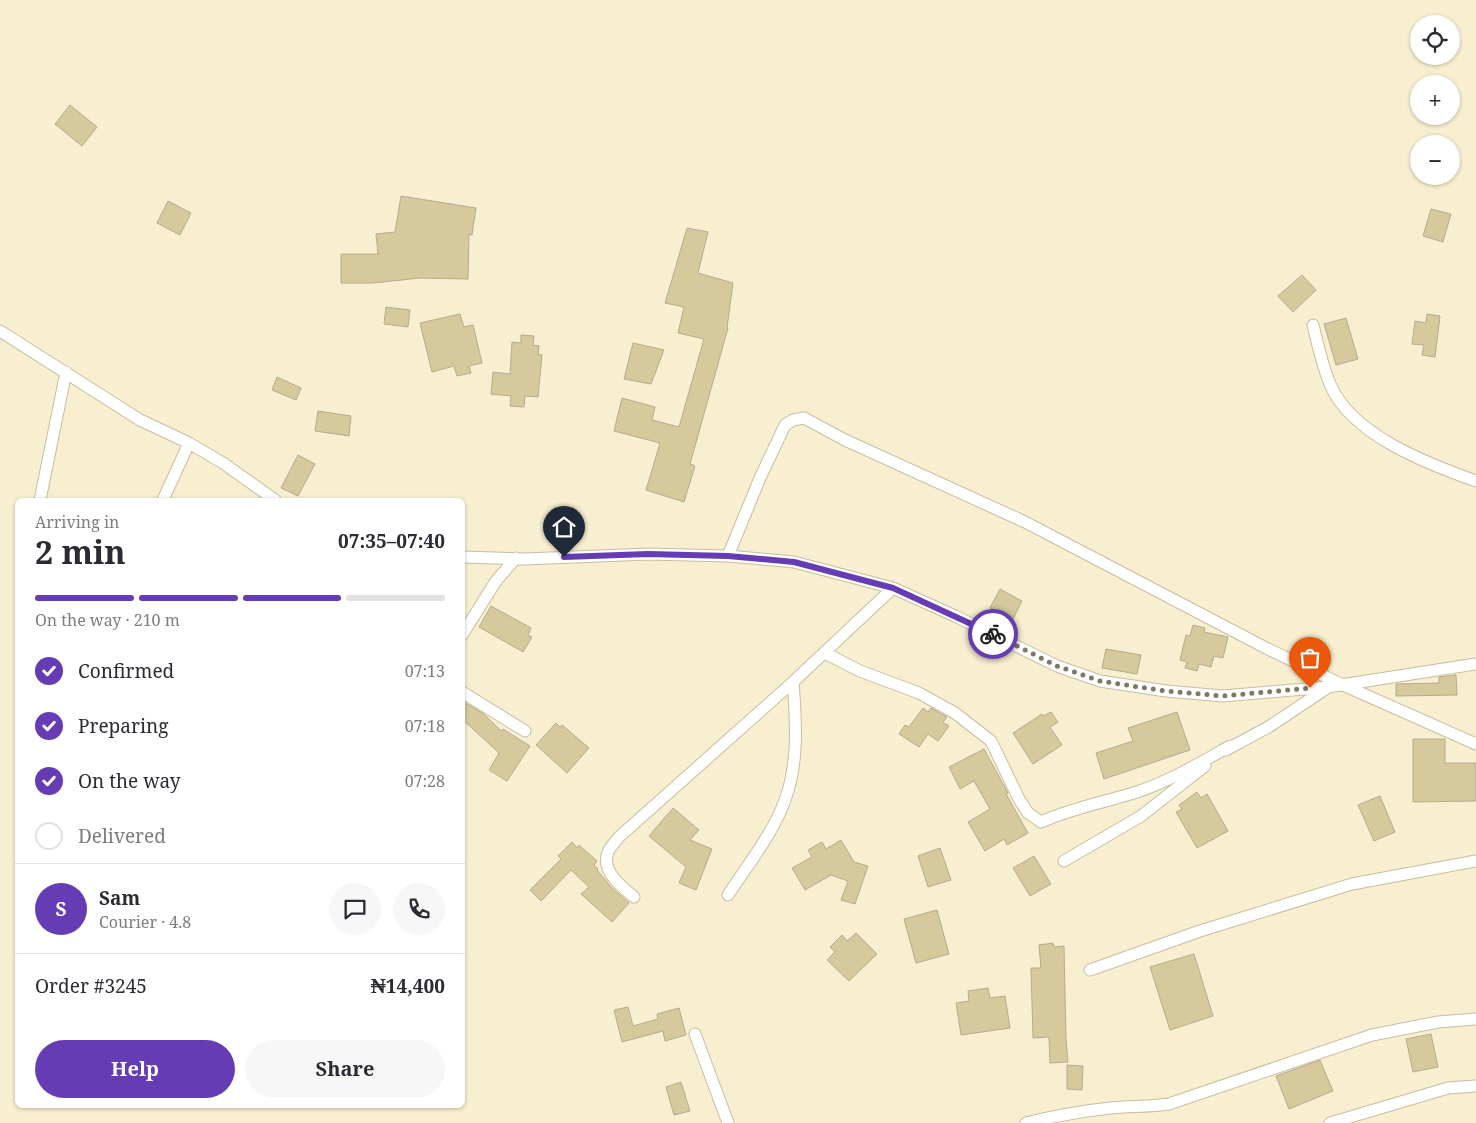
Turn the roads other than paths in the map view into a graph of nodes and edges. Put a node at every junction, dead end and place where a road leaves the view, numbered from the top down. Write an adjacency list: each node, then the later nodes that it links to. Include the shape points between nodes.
1 (1313, 325): 5 (street, via 1330,386 1344,409 1383,440 1432,465)
2 (0, 331): 3 (street)
3 (66, 372): 4 (street, via 140,420); 6 (street)
4 (190, 443): 7 (street); 8 (street)
5 (1476, 482)
6 (40, 498)
7 (164, 498)
8 (272, 498)
9 (728, 556): 11 (street); 12 (street, via 794,562); 17 (street, via 785,425 804,418 1025,522)
10 (465, 558): 11 (street)
11 (516, 558): 13 (street, via 496,581)
12 (893, 588): 14 (street); 18 (street, via 1057,666 1100,681 1223,696)
13 (465, 630)
14 (825, 653): 16 (street); 22 (street, via 860,671 919,693 955,713 991,741 1019,799 1028,813 1041,822 1168,780)
15 (1476, 664): 17 (street)
16 (793, 682): 25 (street, via 796,734 786,799 777,819); 26 (street, via 619,837 608,851 608,868 615,880)
17 (1343, 685): 18 (street); 21 (street)
18 (1328, 687): 22 (street, via 1270,726)
19 (465, 694): 20 (street)
20 (526, 731)
21 (1476, 744)
22 (1230, 746): 23 (street, via 1141,816)
23 (1064, 861)
24 (1476, 861): 27 (street, via 1352,884 1200,931)
25 (728, 894)
26 (634, 897)
27 (1090, 970)
28 (1476, 1019): 32 (street, via 1438,1022 1372,1035 1169,1104 1073,1112)
29 (695, 1034): 31 (street)
30 (1476, 1086): 33 (street, via 1448,1088)
31 (728, 1123)
32 (1026, 1123)
33 (1330, 1123)

